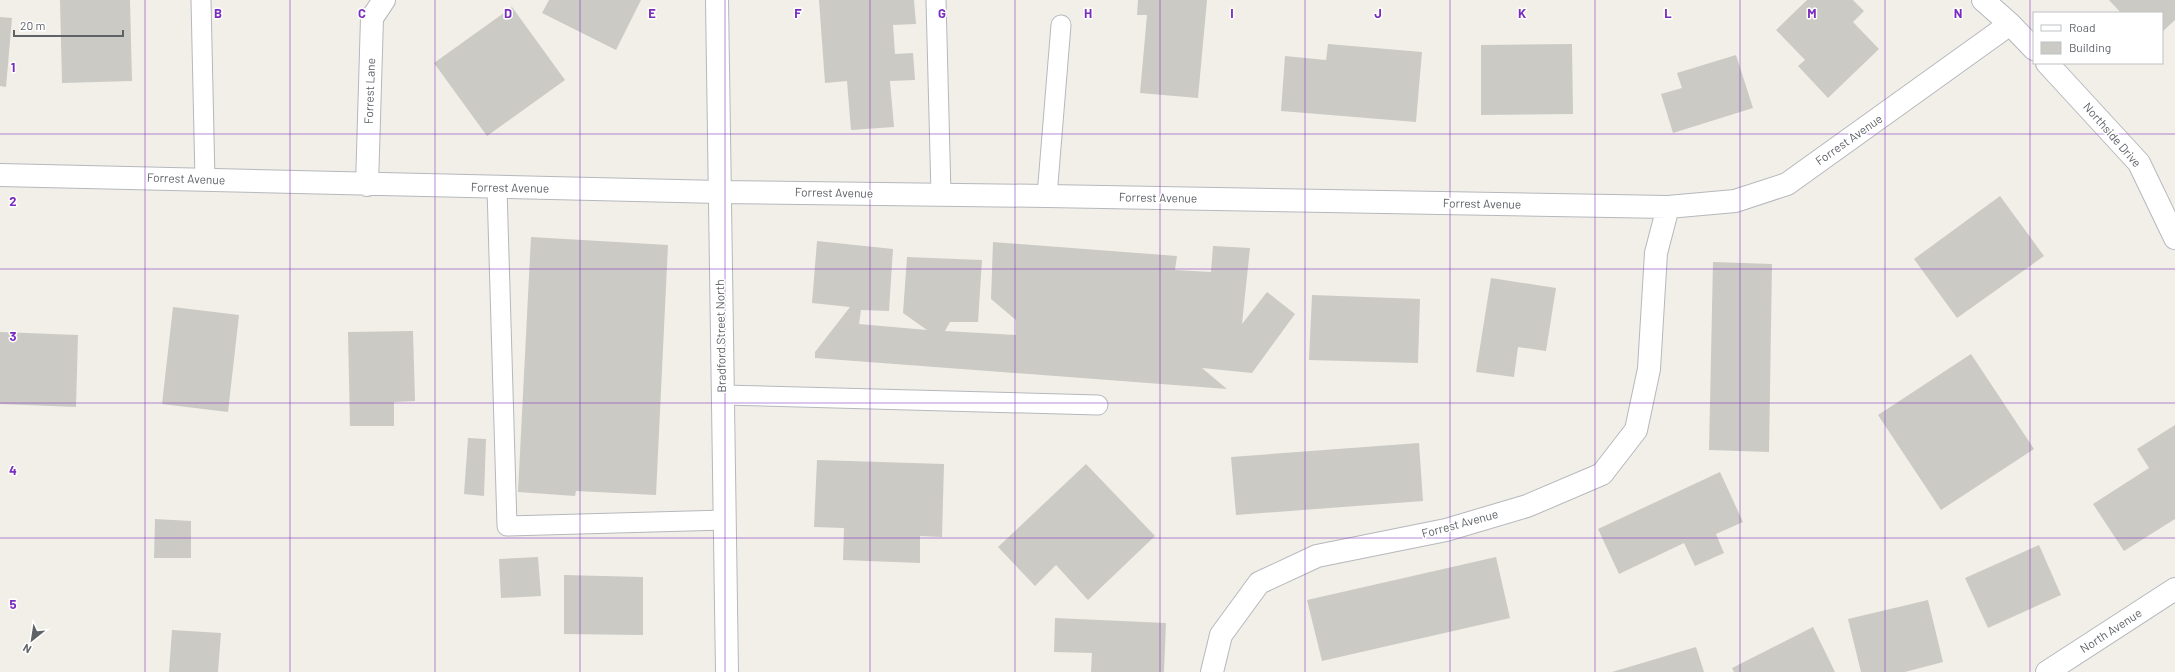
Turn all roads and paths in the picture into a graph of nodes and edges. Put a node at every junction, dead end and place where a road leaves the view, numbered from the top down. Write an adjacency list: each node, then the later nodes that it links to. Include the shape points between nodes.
1 (201, 0): 11 (lane)
2 (384, 0): 12 (street, Forrest Lane, via 372,18)
3 (717, 0): 14 (street, Bradford Street North)
4 (936, 0): 15 (lane)
5 (1983, 0): 7 (street)
6 (1061, 24): 16 (lane)
7 (2010, 24): 8 (street); 17 (street, Forrest Avenue, via 1787,184 1735,200)
8 (2033, 49)
9 (2048, 64): 18 (street, Northside Drive, via 2140,163)
10 (0, 175): 11 (street, Forrest Avenue)
11 (206, 180): 12 (street, Forrest Avenue)
12 (368, 185): 13 (street, Forrest Avenue)
13 (498, 188): 14 (street, Forrest Avenue); 21 (lane, via 507,526)
14 (720, 192): 15 (street, Forrest Avenue); 19 (street, Bradford Street North)
15 (941, 194): 16 (street, Forrest Avenue)
16 (1047, 196): 17 (street, Forrest Avenue)
17 (1668, 207): 24 (street, Forrest Avenue, via 1656,253 1649,369 1636,430 1602,474 1527,506 1446,530 1317,556 1259,583 1221,635)
18 (2175, 238)
19 (722, 394): 20 (lane); 21 (street, Bradford Street North)
20 (1098, 404)
21 (725, 520): 23 (street, Bradford Street North)
22 (2175, 589): 25 (street, North Avenue)
23 (728, 672)
24 (1212, 672)
25 (2047, 672)

